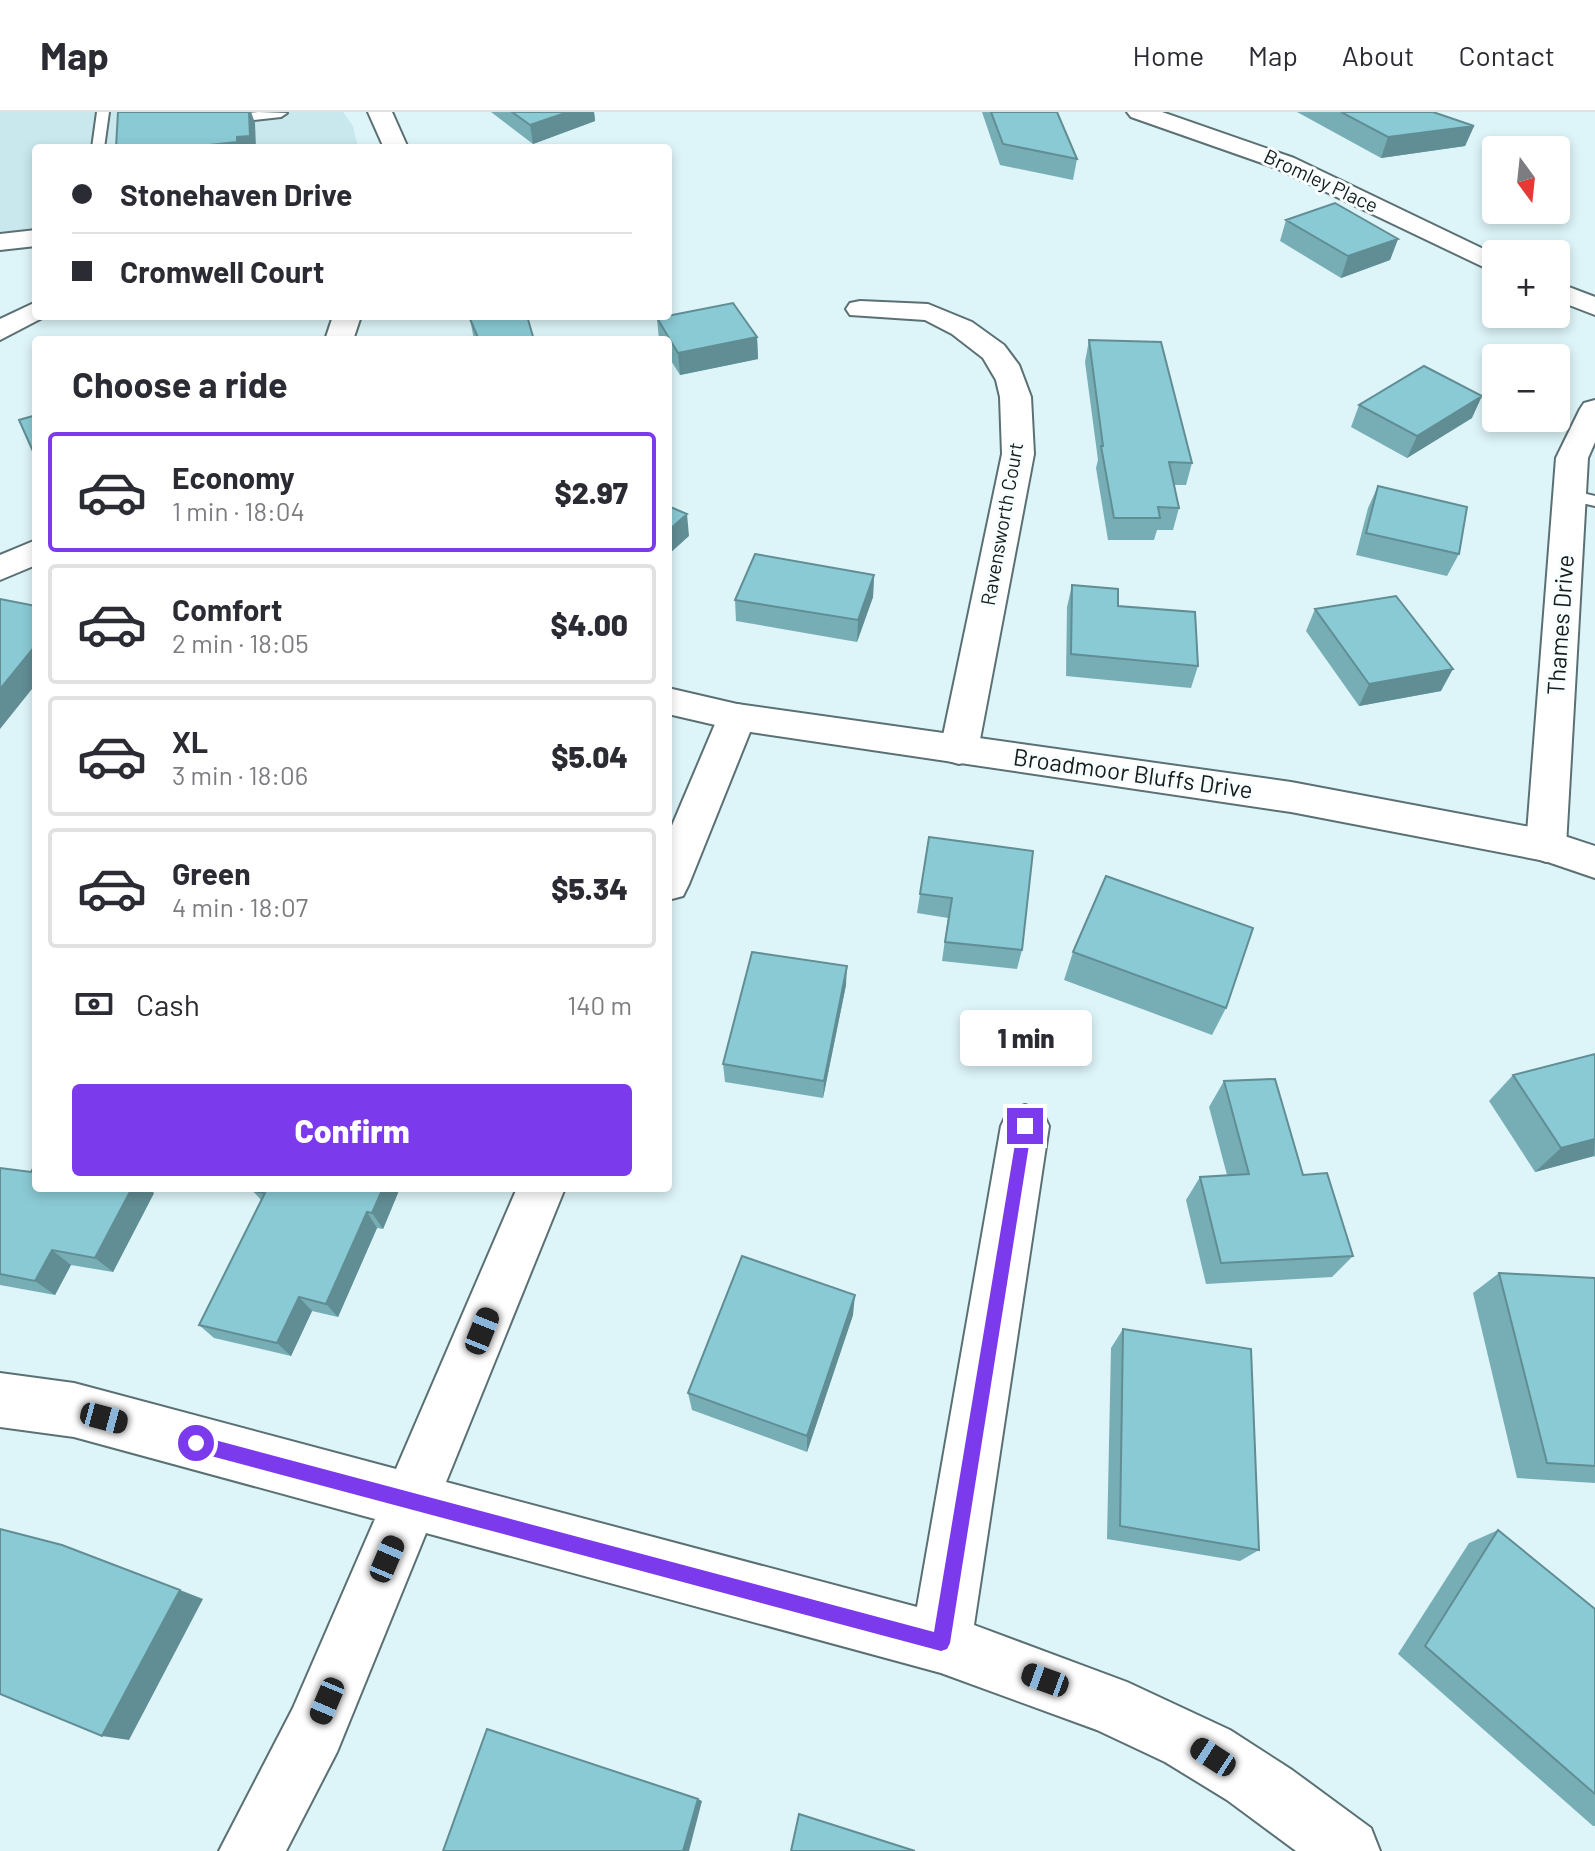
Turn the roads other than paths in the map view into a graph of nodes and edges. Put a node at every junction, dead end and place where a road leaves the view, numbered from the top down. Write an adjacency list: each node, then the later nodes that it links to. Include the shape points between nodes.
1 (103, 112): 7 (lane)
2 (383, 112): 8 (street)
3 (1139, 112): 11 (street, Bromley Place, via 1285,163)
4 (280, 113): 5 (lane); 6 (lane)
5 (220, 120)
6 (284, 128)
7 (99, 144)
8 (395, 144)
9 (32, 238): 10 (street)
10 (0, 242)
11 (1482, 258)
12 (1570, 296): 13 (street)
13 (1595, 307)
14 (860, 309): 23 (street, Ravensworth Court, via 930,312 968,331 996,350 1019,411 1018,454)
15 (32, 312): 16 (street)
16 (0, 331)
17 (1595, 409): 18 (street, Thames Drive, via 1572,458)
18 (1582, 498): 24 (street, Thames Drive)
19 (32, 553): 20 (street)
20 (0, 569)
21 (672, 702): 22 (street, Broadmoor Bluffs Drive)
22 (737, 717): 23 (street, Broadmoor Bluffs Drive); 26 (street)
23 (959, 750): 24 (street, Broadmoor Bluffs Drive, via 1291,797)
24 (1546, 846): 25 (street, Broadmoor Bluffs Drive)
25 (1595, 862)
26 (672, 874)
27 (1025, 1126): 31 (street)
28 (539, 1192): 30 (street)
29 (0, 1400): 30 (street, via 74,1410)
30 (410, 1502): 31 (street); 32 (street, via 315,1730)
31 (941, 1643): 33 (street, via 1188,1740)
32 (251, 1851)
33 (1348, 1851)

